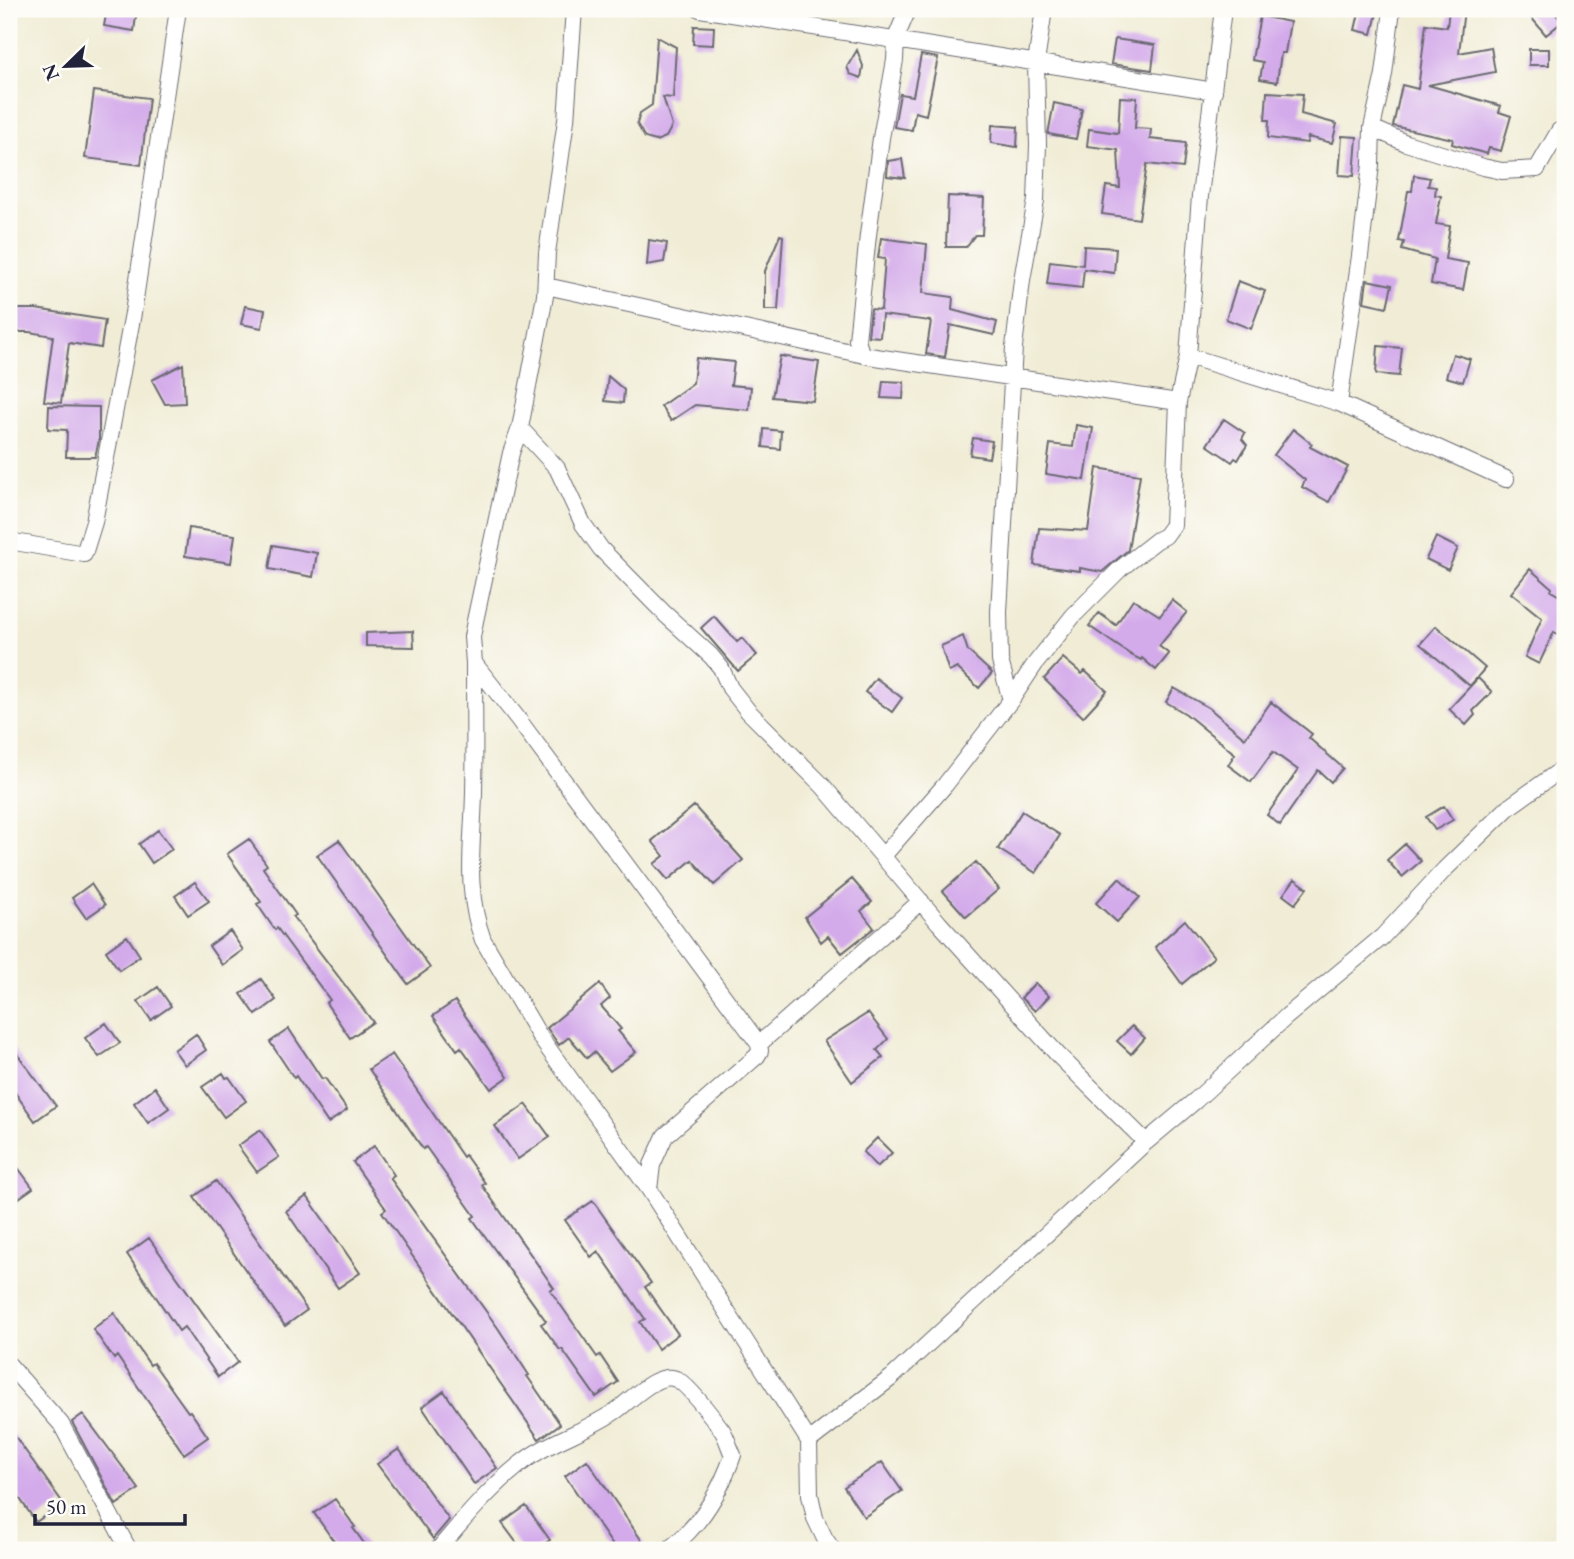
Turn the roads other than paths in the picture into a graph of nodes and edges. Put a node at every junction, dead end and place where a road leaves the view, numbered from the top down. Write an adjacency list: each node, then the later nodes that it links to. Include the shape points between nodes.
1 (178, 9): 22 (street, via 133,313 84,554)
2 (574, 9): 14 (street)
3 (700, 9): 8 (street)
4 (908, 9): 9 (street)
5 (1044, 9): 10 (street)
6 (1223, 9): 11 (street)
7 (1392, 9): 12 (street)
8 (742, 12): 9 (street)
9 (896, 38): 10 (street); 15 (street, via 868,235 857,340)
10 (1036, 63): 11 (street); 17 (street, via 1036,200)
11 (1213, 91): 16 (street)
12 (1372, 128): 13 (street, via 1445,156 1502,171 1537,169 1559,131); 19 (street)
13 (1565, 132)
14 (546, 286): 15 (street); 20 (street)
15 (861, 353): 17 (street)
16 (1188, 356): 18 (street); 19 (street)
17 (1012, 377): 18 (street); 24 (street, via 999,612 1000,661)
18 (1178, 402): 24 (street, via 1173,525 1073,616)
19 (1339, 403): 21 (street)
20 (520, 428): 23 (street, via 475,621); 26 (street, via 557,468 592,540 712,656 748,711 823,786)
21 (1506, 479)
22 (9, 541)
23 (474, 663): 28 (street); 30 (street, via 469,878 477,925 540,1037)
24 (1012, 700): 26 (street)
25 (1565, 767): 29 (street, via 1509,807 1382,937)
26 (883, 856): 27 (street)
27 (921, 901): 28 (street); 29 (street, via 1059,1056)
28 (759, 1044): 30 (street, via 757,1056 665,1136 652,1165)
29 (1146, 1142): 32 (street, via 891,1378)
30 (649, 1188): 32 (street)
31 (9, 1365): 33 (street, via 61,1424)
32 (808, 1441): 36 (street, via 812,1506)
33 (129, 1550)
34 (438, 1550): 35 (street, via 521,1463 601,1421 661,1378 674,1378 723,1432 733,1455 703,1516)
35 (668, 1550)
36 (833, 1550)

